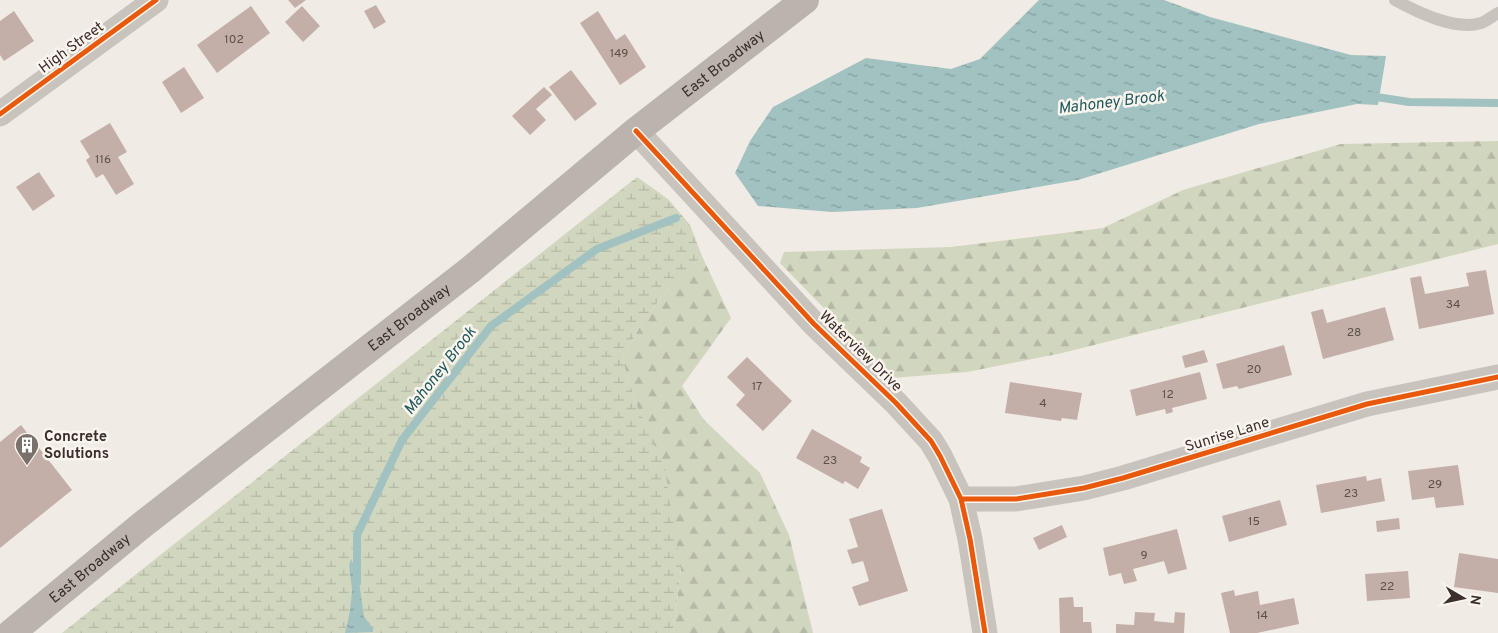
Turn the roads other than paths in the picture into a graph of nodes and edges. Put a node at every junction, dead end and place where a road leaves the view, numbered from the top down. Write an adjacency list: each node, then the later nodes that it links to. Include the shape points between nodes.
1 (156, 0): 5 (street, High Street)
2 (806, 0): 6 (main road, East Broadway)
3 (1395, 0): 4 (lane, via 1415,11 1462,25 1480,23)
4 (1498, 13)
5 (0, 114)
6 (636, 131): 8 (street, Waterview Drive, via 814,324 920,428 940,456); 9 (main road, East Broadway, via 470,270 142,524)
7 (1498, 377): 8 (street, Sunrise Lane, via 1367,404 1084,488 1016,500)
8 (961, 499): 10 (street, Waterview Drive)
9 (11, 633)
10 (985, 633)

